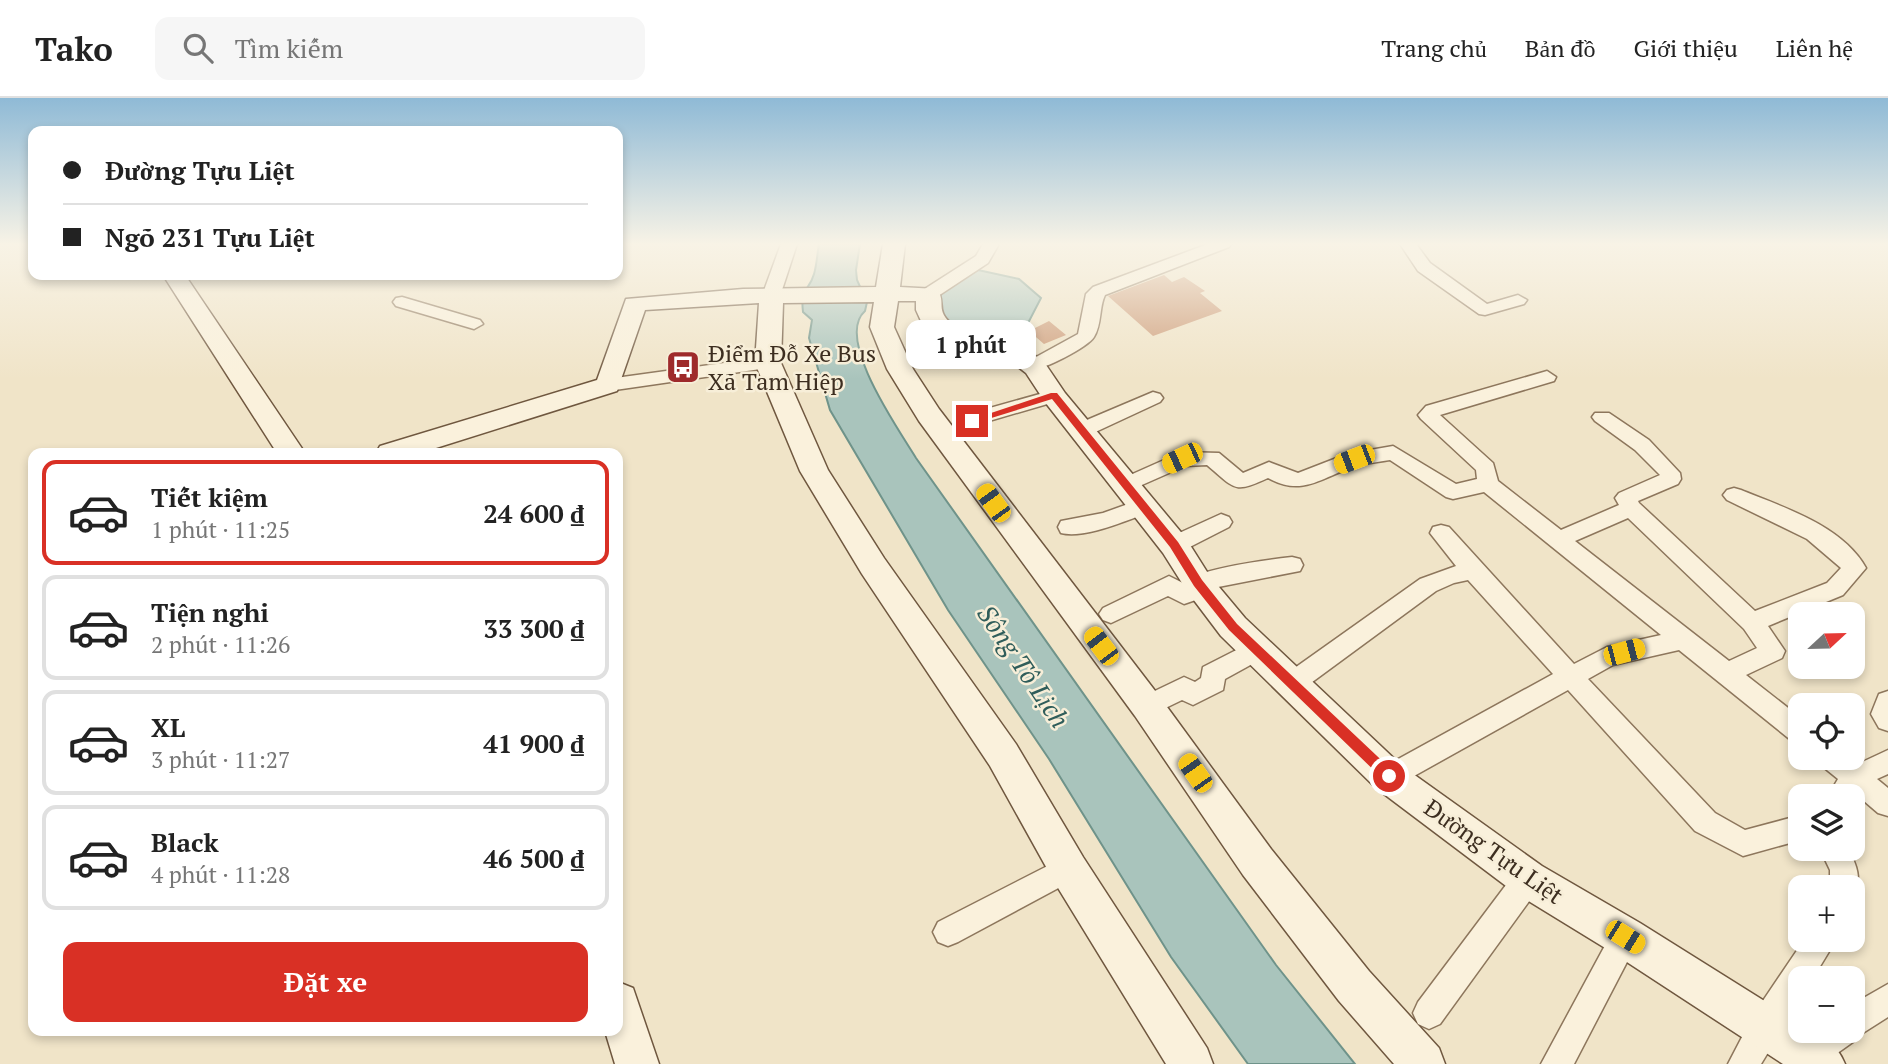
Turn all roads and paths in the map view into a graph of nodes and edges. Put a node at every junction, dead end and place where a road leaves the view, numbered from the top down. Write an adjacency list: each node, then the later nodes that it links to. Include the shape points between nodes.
1 (183, 289): 22 (street)
2 (785, 289): 9 (street)
3 (878, 289): 8 (street)
4 (936, 289): 7 (street)
5 (1104, 289): 14 (street, via 1095,295 1085,337)
6 (1455, 289): 10 (street, via 1485,310)
7 (929, 294): 8 (street); 14 (street, Đường Tựu Liệt, via 929,313 943,331 1005,349)
8 (876, 295): 9 (street); 44 (street, via 882,327 900,369 929,415)
9 (784, 296): 13 (street); 16 (street, via 635,304)
10 (1518, 300)
11 (402, 302): 12 (street)
12 (474, 324)
13 (768, 362): 16 (street); 53 (street, via 814,471 873,566 1003,755)
14 (1034, 366): 17 (street, Đường Tựu Liệt)
15 (1547, 377): 24 (street, via 1428,415 1486,468)
16 (608, 385): 23 (street)
17 (1054, 396): 20 (street); 21 (street, Đường Tựu Liệt)
18 (1153, 398): 21 (street)
19 (1602, 417): 27 (street, via 1642,445 1670,473 1671,479 1626,498)
20 (972, 421)
21 (1082, 429): 26 (street, Đường Tựu Liệt)
22 (288, 448)
23 (406, 448)
24 (1488, 484): 26 (street, via 1453,492 1393,453 1354,459 1300,480 1289,480 1269,468 1241,482 1212,458 1182,458); 31 (street)
25 (1734, 495): 37 (street, via 1804,525 1854,568 1835,589)
26 (1134, 496): 29 (street, via 1105,520); 32 (street, Đường Tựu Liệt)
27 (1631, 508): 31 (street); 37 (street)
28 (1221, 522): 32 (street)
29 (1069, 527)
30 (1441, 533): 34 (street)
31 (1558, 540): 38 (street)
32 (1174, 545): 35 (street, Đường Tựu Liệt)
33 (1292, 565): 35 (street, via 1241,572)
34 (1474, 571): 41 (street); 42 (street, via 1428,584)
35 (1200, 586): 36 (street, via 1184,595 1169,585); 39 (street, Đường Tựu Liệt)
36 (1111, 614)
37 (1752, 622): 40 (street, via 1773,652)
38 (1684, 639): 40 (street); 41 (street, via 1607,657)
39 (1256, 650): 42 (street, Đường Tựu Liệt); 44 (street, via 1212,674 1214,683 1193,695 1184,687)
40 (1727, 673): 46 (street)
41 (1572, 674): 48 (street); 52 (street, via 1706,822 1743,843)
42 (1290, 684): 48 (street, Đường Tựu Liệt)
43 (1888, 701): 45 (street, via 1884,714)
44 (1147, 706): 66 (street, via 1257,862 1354,986)
45 (1888, 720)
46 (1788, 722)
47 (1888, 761): 49 (street)
48 (1389, 776): 54 (street, Đường Tựu Liệt)
49 (1853, 784)
50 (1865, 794): 51 (street)
51 (1888, 804)
52 (1788, 831)
53 (1069, 868): 55 (street); 65 (street)
54 (1528, 880): 56 (street, Đường Tựu Liệt); 59 (street)
55 (948, 932)
56 (1625, 937): 62 (street, Đường Tựu Liệt); 67 (street)
57 (1813, 952): 62 (street)
58 (1888, 999): 60 (street)
59 (1429, 1013)
60 (1865, 1015)
61 (623, 1019): 64 (street)
62 (1765, 1025): 63 (street, Đường Tựu Liệt); 68 (street)
63 (1825, 1050)
64 (637, 1064)
65 (1191, 1064)
66 (1423, 1064)
67 (1557, 1064)
68 (1744, 1064)

